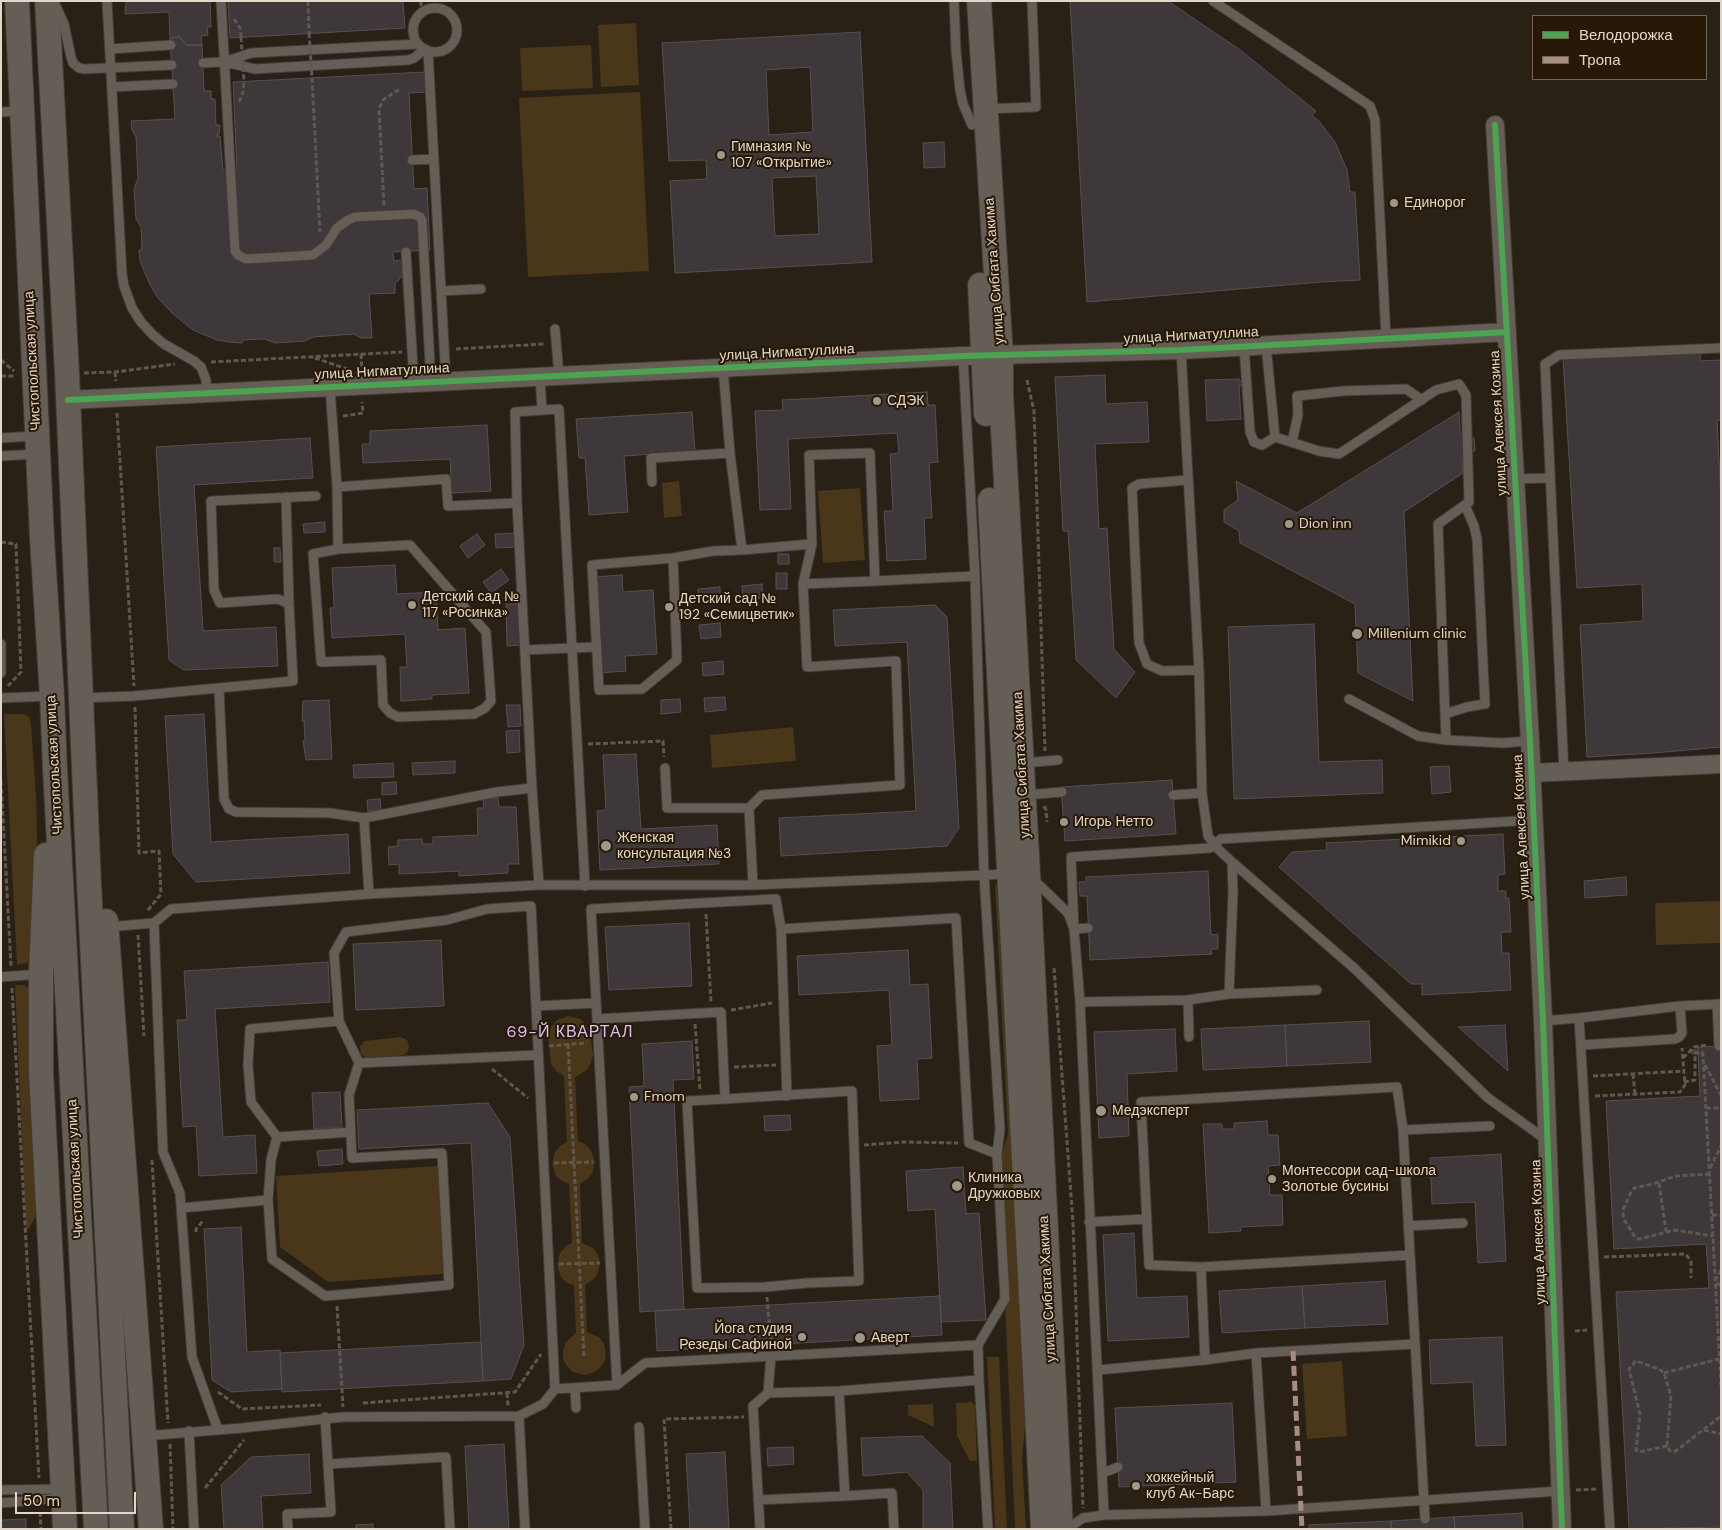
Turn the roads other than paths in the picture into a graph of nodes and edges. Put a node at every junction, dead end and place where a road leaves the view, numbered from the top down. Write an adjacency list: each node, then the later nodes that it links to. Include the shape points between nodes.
1 (17, 1): 21 (main road, Чистопольская улица)
2 (47, 1): 43 (main road, Чистопольская улица)
3 (53, 1): 18 (lane, via 64,24 73,63 84,69)
4 (107, 1): 14 (lane)
5 (221, 1): 15 (lane)
6 (954, 1): 22 (lane, via 962,104)
7 (965, 1): 22 (main road, улица Сибгата Хакима)
8 (980, 1): 22 (main road, улица Сибгата Хакима)
9 (1032, 1): 22 (lane, via 1036,107)
10 (1213, 1): 31 (lane, via 1370,106 1376,129)
11 (443, 5): 13 (lane, via 421,12 415,20 415,40); 13 (lane, via 455,21 456,37 445,50 434,52)
12 (171, 45): 14 (lane)
13 (424, 48): 15 (lane, via 252,53); 15 (lane, via 408,60 255,69); 24 (lane)
14 (110, 49): 18 (lane)
15 (224, 62): 16 (lane); 40 (lane, via 235,251 246,258 313,255 326,245 337,228 355,217 420,216)
16 (203, 63)
17 (172, 65): 18 (lane)
18 (111, 68): 20 (lane)
19 (173, 84): 20 (lane)
20 (112, 87): 42 (lane, via 124,286 132,308 153,335 197,362 204,373)
21 (12, 112): 49 (main road, Чистопольская улица)
22 (979, 117): 36 (main road, улица Сибгата Хакима)
23 (1495, 125): 30 (street, улица Алексея Козина)
24 (434, 159): 25 (lane); 28 (lane)
25 (412, 160)
26 (406, 252): 40 (lane, via 412,351)
27 (481, 289): 28 (lane)
28 (441, 291): 40 (lane, via 444,350)
29 (555, 329): 38 (lane)
30 (1507, 332): 31 (street, улица Нигматуллина); 53 (street, улица Алексея Козина)
31 (1386, 338): 32 (street, улица Нигматуллина)
32 (1266, 345): 33 (street, улица Нигматуллина); 46 (lane)
33 (1244, 346): 35 (street, улица Нигматуллина); 46 (lane, via 1250,432 1254,442 1262,445)
34 (1721, 348): 52 (lane, via 1559,355 1545,364)
35 (1181, 350): 36 (street, улица Нигматуллина); 54 (lane)
36 (982, 356): 37 (street, улица Нигматуллина); 65 (lane); 84 (main road, улица Сибгата Хакима, via 1001,394); 100 (main road, улица Сибгата Хакима)
37 (723, 368): 38 (street, улица Нигматуллина); 50 (lane)
38 (559, 376): 39 (street, улица Нигматуллина)
39 (540, 377): 40 (street, улица Нигматуллина); 45 (lane)
40 (430, 382): 41 (street, улица Нигматуллина)
41 (330, 387): 42 (street, улица Нигматуллина); 56 (lane)
42 (207, 393): 43 (street, улица Нигматуллина)
43 (68, 400): 78 (main road, Чистопольская улица)
44 (1422, 400): 48 (lane, via 1339,454 1319,452); 48 (lane, via 1406,389 1297,396 1298,415); 60 (lane, via 1436,390 1459,384 1466,395 1469,502)
45 (542, 410): 59 (lane, via 515,412); 71 (lane, via 559,408)
46 (1275, 437): 48 (lane)
47 (1, 438): 49 (lane)
48 (1292, 442)
49 (37, 445): 51 (lane); 76 (main road, Чистопольская улица)
50 (730, 453): 55 (lane, via 651,458); 63 (lane)
51 (1, 456)
52 (1550, 478): 53 (lane); 88 (lane)
53 (1515, 479): 82 (street, улица Алексея Козина)
54 (1188, 480): 74 (lane); 74 (lane, via 1139,484 1132,488 1139,643 1147,664 1162,671)
55 (652, 482)
56 (337, 487): 59 (lane, via 446,479 448,506); 62 (lane)
57 (316, 496): 58 (lane)
58 (286, 497): 68 (lane); 68 (lane, via 211,501 214,590 220,603 278,599)
59 (517, 503): 72 (lane)
60 (1465, 506): 80 (lane, via 1438,524); 80 (lane, via 1477,539 1485,704)
61 (812, 544): 63 (lane); 66 (lane, via 809,455 870,453); 67 (lane)
62 (338, 549): 62 (lane, via 313,554 321,662 381,660 383,704 398,717 474,714 485,708 491,701 486,632 410,545)
63 (742, 550): 64 (lane)
64 (673, 558): 70 (lane, via 592,565); 70 (lane, via 677,660 642,689 599,690)
65 (975, 576): 66 (lane); 101 (lane)
66 (875, 580): 67 (lane)
67 (803, 584): 95 (lane, via 807,667 896,661 900,785 762,795)
68 (289, 604): 75 (lane, via 293,681)
69 (1, 644): 73 (lane)
70 (595, 647): 71 (lane)
71 (572, 649): 72 (lane); 105 (lane)
72 (525, 650): 90 (lane)
73 (2, 669)
74 (1200, 670): 92 (lane)
75 (219, 689): 78 (lane); 96 (lane, via 224,799 230,809 236,812 330,813)
76 (52, 696): 77 (lane); 86 (main road, Чистопольская улица)
77 (1, 698)
78 (81, 698): 102 (main road, Чистопольская улица)
79 (1349, 699): 81 (lane, via 1418,736)
80 (1445, 714): 81 (lane)
81 (1446, 740): 82 (lane)
82 (1530, 741): 89 (street, улица Алексея Козина)
83 (1058, 760): 84 (lane)
84 (1029, 762): 93 (main road, улица Сибгата Хакима)
85 (1721, 764): 88 (street)
86 (55, 768): 112 (main road, via 46,846); 178 (main road, Чистопольская улица)
87 (665, 768): 95 (lane, via 667,808)
88 (1564, 772): 89 (street)
89 (1532, 773): 97 (street, улица Алексея Козина)
90 (532, 788): 96 (lane); 103 (lane)
91 (1062, 792): 93 (lane)
92 (1202, 793): 94 (lane); 98 (lane, via 1208,836)
93 (1031, 794): 100 (main road, улица Сибгата Хакима)
94 (1173, 795)
95 (749, 808): 104 (lane)
96 (364, 818): 106 (lane)
97 (1534, 820): 98 (lane, via 1220,839); 125 (street, улица Алексея Козина)
98 (1213, 844): 99 (lane, улица Алексея Козина); 111 (lane, via 1210,848 1192,850 1071,857)
99 (1232, 862): 115 (lane); 137 (lane, улица Алексея Козина, via 1355,969 1488,1098)
100 (1018, 874): 101 (lane); 111 (lane, via 1068,914); 191 (main road, улица Сибгата Хакима); 192 (main road, улица Сибгата Хакима)
101 (984, 875): 104 (lane); 138 (lane, via 1000,1129)
102 (89, 884): 108 (main road, via 105,913); 181 (main road, Чистопольская улица)
103 (539, 885): 105 (lane); 106 (lane)
104 (753, 885): 105 (lane)
105 (585, 886)
106 (369, 894): 107 (lane, via 171,909)
107 (154, 923): 108 (lane); 140 (lane, via 163,1152 180,1193)
108 (107, 927): 165 (main road)
109 (1088, 928): 111 (lane)
110 (782, 929): 118 (lane, via 776,899 591,909); 131 (lane); 138 (lane, via 956,918 970,1143)
111 (1074, 929): 117 (lane)
112 (41, 974): 113 (lane); 171 (main road, via 41,1072)
113 (1, 977)
114 (1317, 990): 115 (lane)
115 (1229, 994): 116 (lane)
116 (1188, 1000): 117 (lane); 126 (lane)
117 (1080, 1002): 142 (lane)
118 (596, 1003): 120 (lane); 123 (lane)
119 (1719, 1004): 121 (lane); 128 (lane)
120 (536, 1006): 124 (lane, via 531,906 487,909 447,920 346,932 334,953); 129 (lane)
121 (1680, 1006): 122 (lane); 127 (lane, via 1682,1033 1675,1040)
122 (1579, 1018): 125 (lane); 127 (lane)
123 (597, 1019): 132 (lane, via 716,1013); 154 (lane)
124 (339, 1021): 130 (lane); 136 (lane, via 250,1028 251,1102)
125 (1543, 1021): 137 (street, улица Алексея Козина)
126 (1189, 1037)
127 (1581, 1045): 195 (lane)
128 (1719, 1045)
129 (538, 1051): 130 (lane); 156 (lane)
130 (359, 1064): 135 (lane, via 349,1095)
131 (787, 1096): 132 (lane); 132 (lane, via 852,1092 859,1281 697,1288 687,1101)
132 (725, 1099)
133 (1490, 1126): 134 (lane)
134 (1403, 1130): 141 (lane, via 1397,1087 1141,1102); 144 (lane)
135 (351, 1132): 136 (lane); 139 (lane, via 352,1158 442,1154 449,1285 324,1296 272,1259)
136 (277, 1137): 139 (lane, via 271,1160)
137 (1548, 1141): 170 (street, улица Алексея Козина)
138 (997, 1154): 148 (lane, via 1005,1299)
139 (268, 1200): 140 (lane)
140 (181, 1208): 163 (lane, via 192,1357)
141 (1147, 1219): 142 (lane); 146 (lane, via 1149,1265)
142 (1089, 1222): 152 (lane)
143 (1463, 1223): 144 (lane)
144 (1408, 1226): 145 (lane)
145 (1410, 1255): 146 (lane); 147 (lane)
146 (1201, 1267): 151 (lane)
147 (1415, 1344): 149 (lane); 174 (lane)
148 (978, 1345): 150 (lane); 153 (lane)
149 (1256, 1353): 151 (lane); 176 (lane)
150 (771, 1356): 154 (lane, via 645,1363); 158 (lane)
151 (1205, 1360): 152 (lane)
152 (1098, 1370): 168 (lane)
153 (979, 1380): 157 (lane); 190 (lane)
154 (617, 1385): 155 (lane)
155 (575, 1388): 156 (lane); 159 (lane)
156 (554, 1389): 160 (lane, via 543,1404)
157 (839, 1390): 158 (lane); 172 (lane)
158 (768, 1393): 173 (lane, via 753,1406)
159 (576, 1408)
160 (519, 1416): 161 (lane); 186 (lane)
161 (325, 1418): 163 (lane); 166 (lane)
162 (639, 1427): 187 (lane)
163 (218, 1430): 164 (lane)
164 (189, 1431): 165 (lane); 183 (lane)
165 (144, 1436): 182 (main road)
166 (328, 1464): 184 (lane, via 331,1512 287,1514); 185 (lane, via 446,1457)
167 (1118, 1467): 168 (lane)
168 (1102, 1471): 177 (lane)
169 (1, 1490): 171 (lane)
170 (1560, 1491): 174 (lane); 194 (street, улица Алексея Козина)
171 (64, 1493): 175 (lane, via 40,1500); 180 (main road)
172 (845, 1496): 173 (lane); 189 (lane, via 892,1493)
173 (758, 1500): 188 (lane)
174 (1425, 1501): 176 (lane); 179 (lane)
175 (1, 1503)
176 (1266, 1511): 177 (lane)
177 (1104, 1515): 193 (lane, via 1083,1518)
178 (95, 1517)
179 (1425, 1518)
180 (65, 1529)
181 (122, 1529)
182 (151, 1529)
183 (194, 1529)
184 (288, 1529)
185 (450, 1529)
186 (525, 1529)
187 (645, 1529)
188 (760, 1529)
189 (894, 1529)
190 (988, 1529)
191 (1043, 1529)
192 (1060, 1529)
193 (1067, 1529)
194 (1562, 1529)
195 (1610, 1529)

